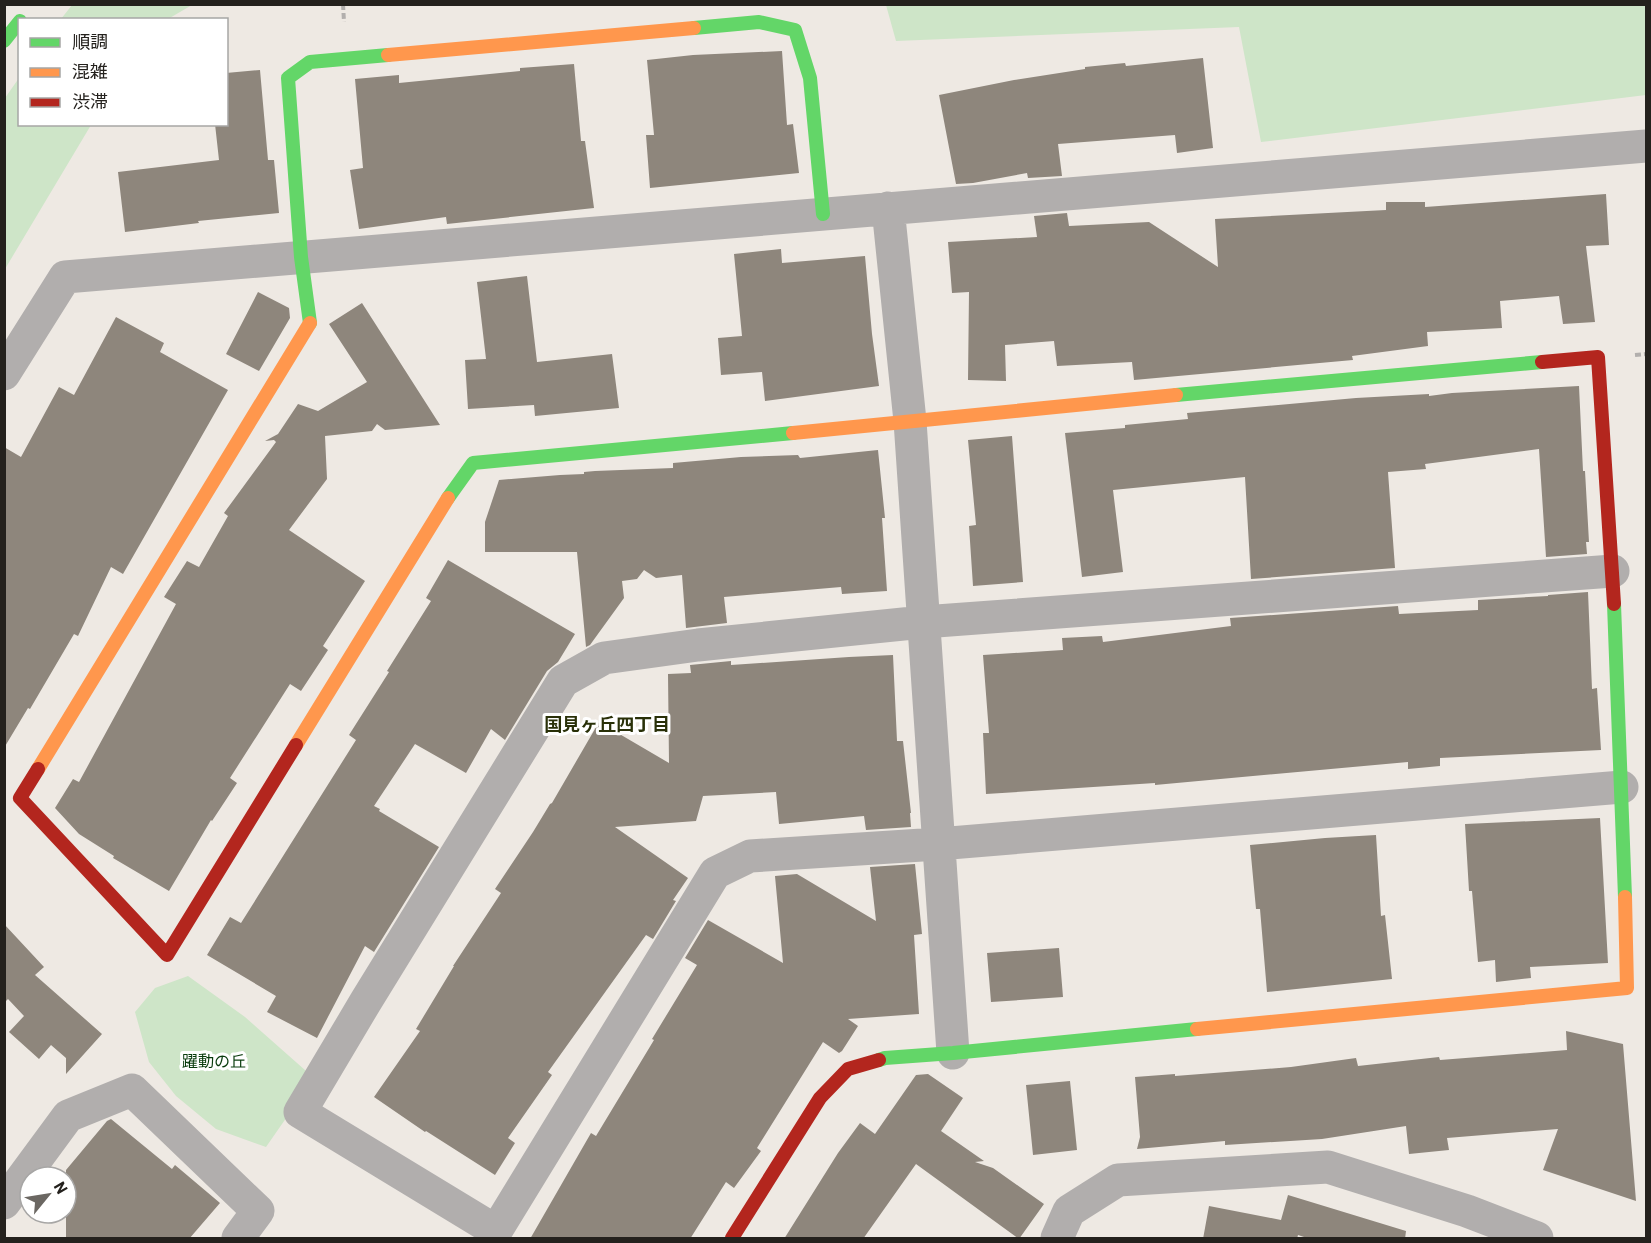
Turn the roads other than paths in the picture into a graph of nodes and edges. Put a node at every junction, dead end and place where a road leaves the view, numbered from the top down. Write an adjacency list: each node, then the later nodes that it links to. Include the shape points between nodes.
1 (18, 23): 2 (street)
2 (4, 41)
3 (1647, 146): 4 (street)
4 (888, 208): 5 (street); 8 (street)
5 (823, 214): 6 (street); 6 (street, via 810,78 795,30 759,22 310,62 288,78)
6 (301, 257): 7 (street, via 65,277); 8 (street, via 310,323 20,798 167,955 441,507 473,463)
7 (4, 374)
8 (910, 421): 9 (street, via 1598,357); 10 (street)
9 (1613, 571): 10 (street); 11 (street)
10 (923, 622): 12 (street); 12 (street, via 604,658 563,681 300,1112 496,1232 716,873 750,856)
11 (1622, 788): 12 (street); 13 (street, via 1626,988)
12 (938, 844): 13 (street)
13 (952, 1053): 16 (street, via 885,1058 848,1069 820,1098)
14 (4, 1203): 15 (street, via 68,1116 132,1090 258,1211)
15 (238, 1239)
16 (732, 1239)
17 (1058, 1239): 18 (street, via 1069,1212 1118,1180 1328,1167 1467,1211)
18 (1537, 1239)

